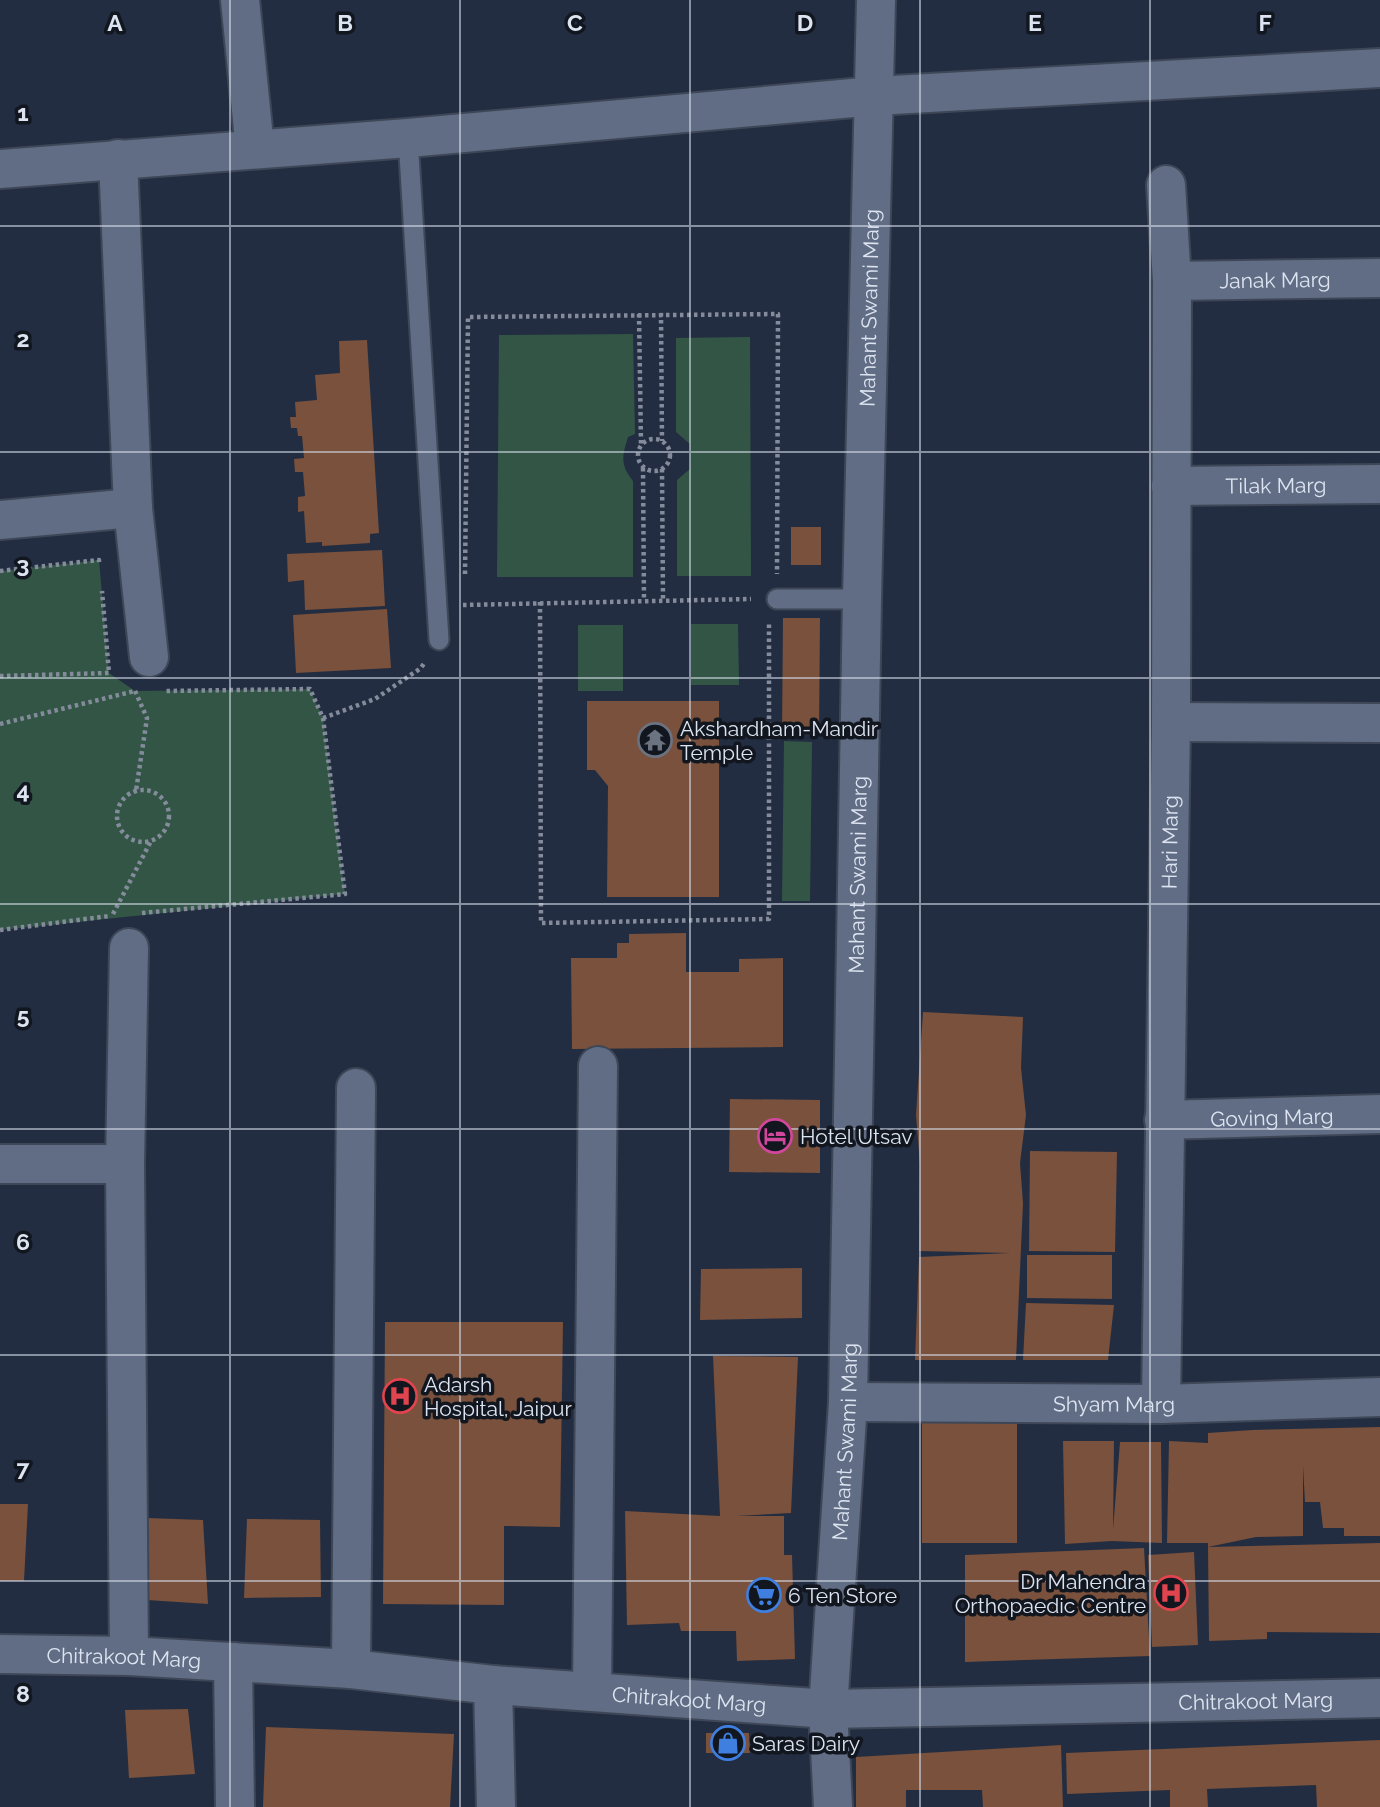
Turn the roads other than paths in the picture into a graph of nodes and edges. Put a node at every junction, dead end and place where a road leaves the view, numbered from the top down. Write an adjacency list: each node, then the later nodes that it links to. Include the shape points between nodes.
1 (240, 0): 6 (street)
2 (876, 0): 4 (street, Mahant Swami Marg)
3 (1380, 68): 4 (street)
4 (875, 96): 5 (street); 17 (street, Mahant Swami Marg)
5 (408, 138): 6 (street); 18 (lane)
6 (255, 149): 7 (street)
7 (118, 159): 8 (street); 14 (street)
8 (0, 169)
9 (1166, 185): 11 (street, Hari Marg)
10 (1380, 278): 11 (street, Janak Marg)
11 (1172, 281): 13 (street, Hari Marg)
12 (1380, 484): 13 (street, Tilak Marg)
13 (1171, 486): 20 (street, Hari Marg)
14 (133, 508): 15 (street); 19 (street)
15 (0, 520)
16 (773, 598): 17 (lane)
17 (862, 599): 30 (street, Mahant Swami Marg)
18 (439, 640)
19 (153, 680)
20 (1171, 722): 21 (street); 26 (street, Hari Marg)
21 (1380, 723)
22 (126, 923): 28 (street)
23 (598, 1066): 37 (street)
24 (356, 1088): 35 (street)
25 (1380, 1114): 26 (street, Goving Marg)
26 (1164, 1120): 31 (street, Hari Marg)
27 (0, 1164): 28 (street)
28 (125, 1164): 33 (street)
29 (1380, 1397): 31 (street, Shyam Marg)
30 (848, 1402): 31 (street, Shyam Marg); 39 (street, Mahant Swami Marg)
31 (1161, 1405)
32 (0, 1654): 33 (street, Chitrakoot Marg)
33 (129, 1657): 34 (street, Chitrakoot Marg)
34 (233, 1662): 35 (street, Chitrakoot Marg); 40 (street)
35 (351, 1669): 36 (street, Chitrakoot Marg)
36 (493, 1685): 37 (street, Chitrakoot Marg); 41 (street)
37 (592, 1691): 39 (street, Chitrakoot Marg)
38 (1380, 1698): 39 (street, Chitrakoot Marg)
39 (828, 1709): 42 (street)
40 (235, 1807)
41 (496, 1807)
42 (833, 1807)

